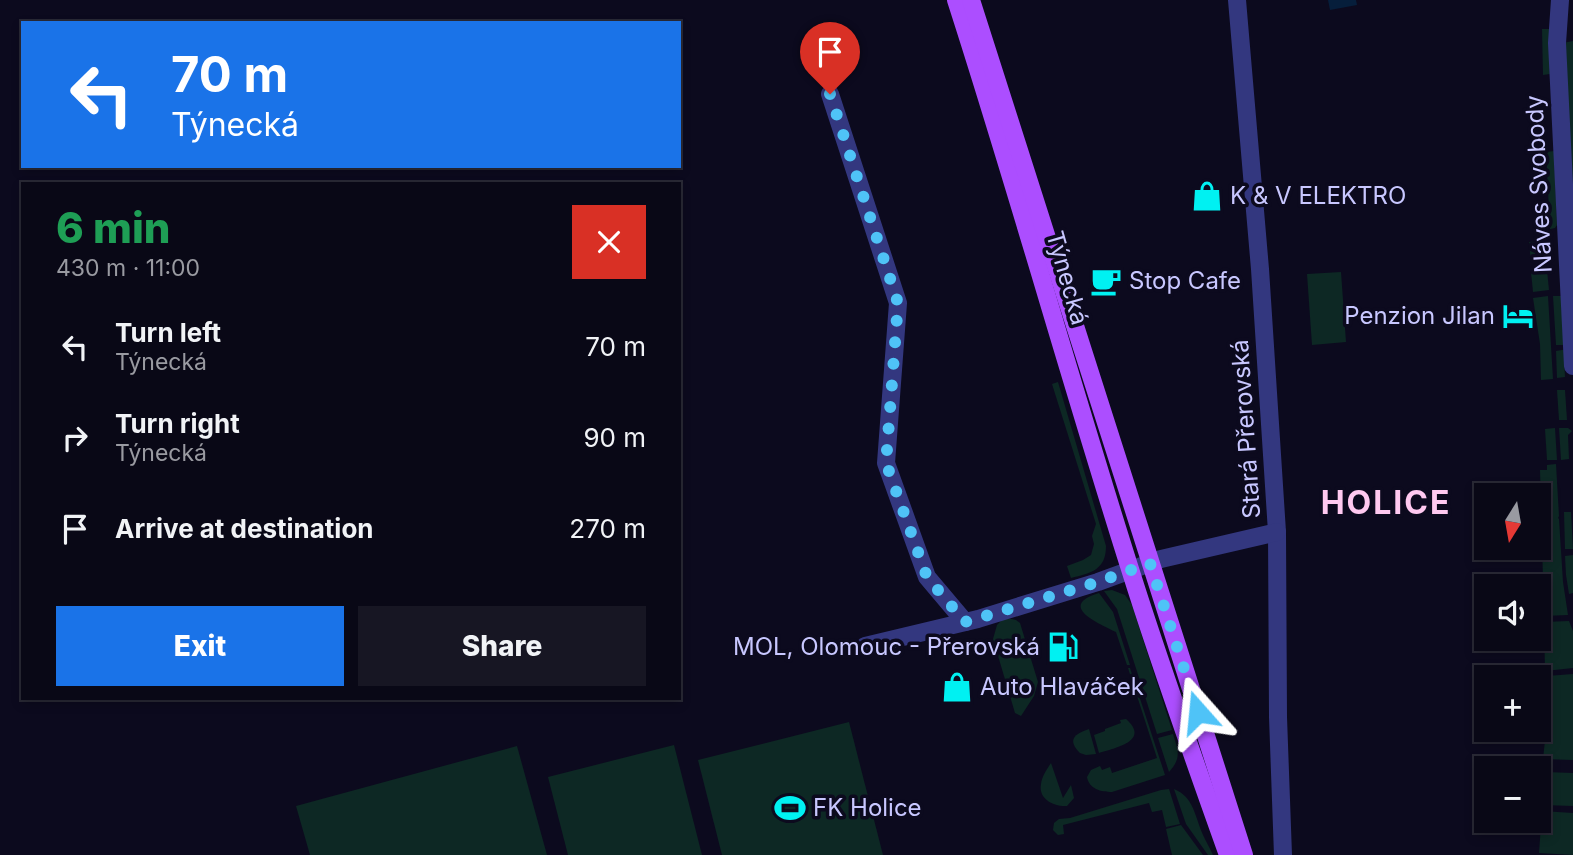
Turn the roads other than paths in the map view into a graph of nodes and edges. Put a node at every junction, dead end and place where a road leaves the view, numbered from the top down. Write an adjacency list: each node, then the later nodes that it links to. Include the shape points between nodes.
1 (956, 0): 9 (main road, Týnecká)
2 (971, 0): 8 (main road, Týnecká)
3 (1237, 0): 7 (street, Stará Přerovská)
4 (1560, 0): 6 (street, Náves Svobody, via 1557,43)
5 (830, 94): 10 (street, via 898,303 886,463 927,577)
6 (1573, 366)
7 (1277, 532): 8 (street); 14 (street, Stará Přerovská)
8 (1150, 563): 9 (street); 13 (main road, Týnecká)
9 (1130, 570): 10 (street); 12 (main road, Týnecká)
10 (965, 622): 11 (street)
11 (865, 646)
12 (1228, 855)
13 (1244, 855)
14 (1283, 855)

